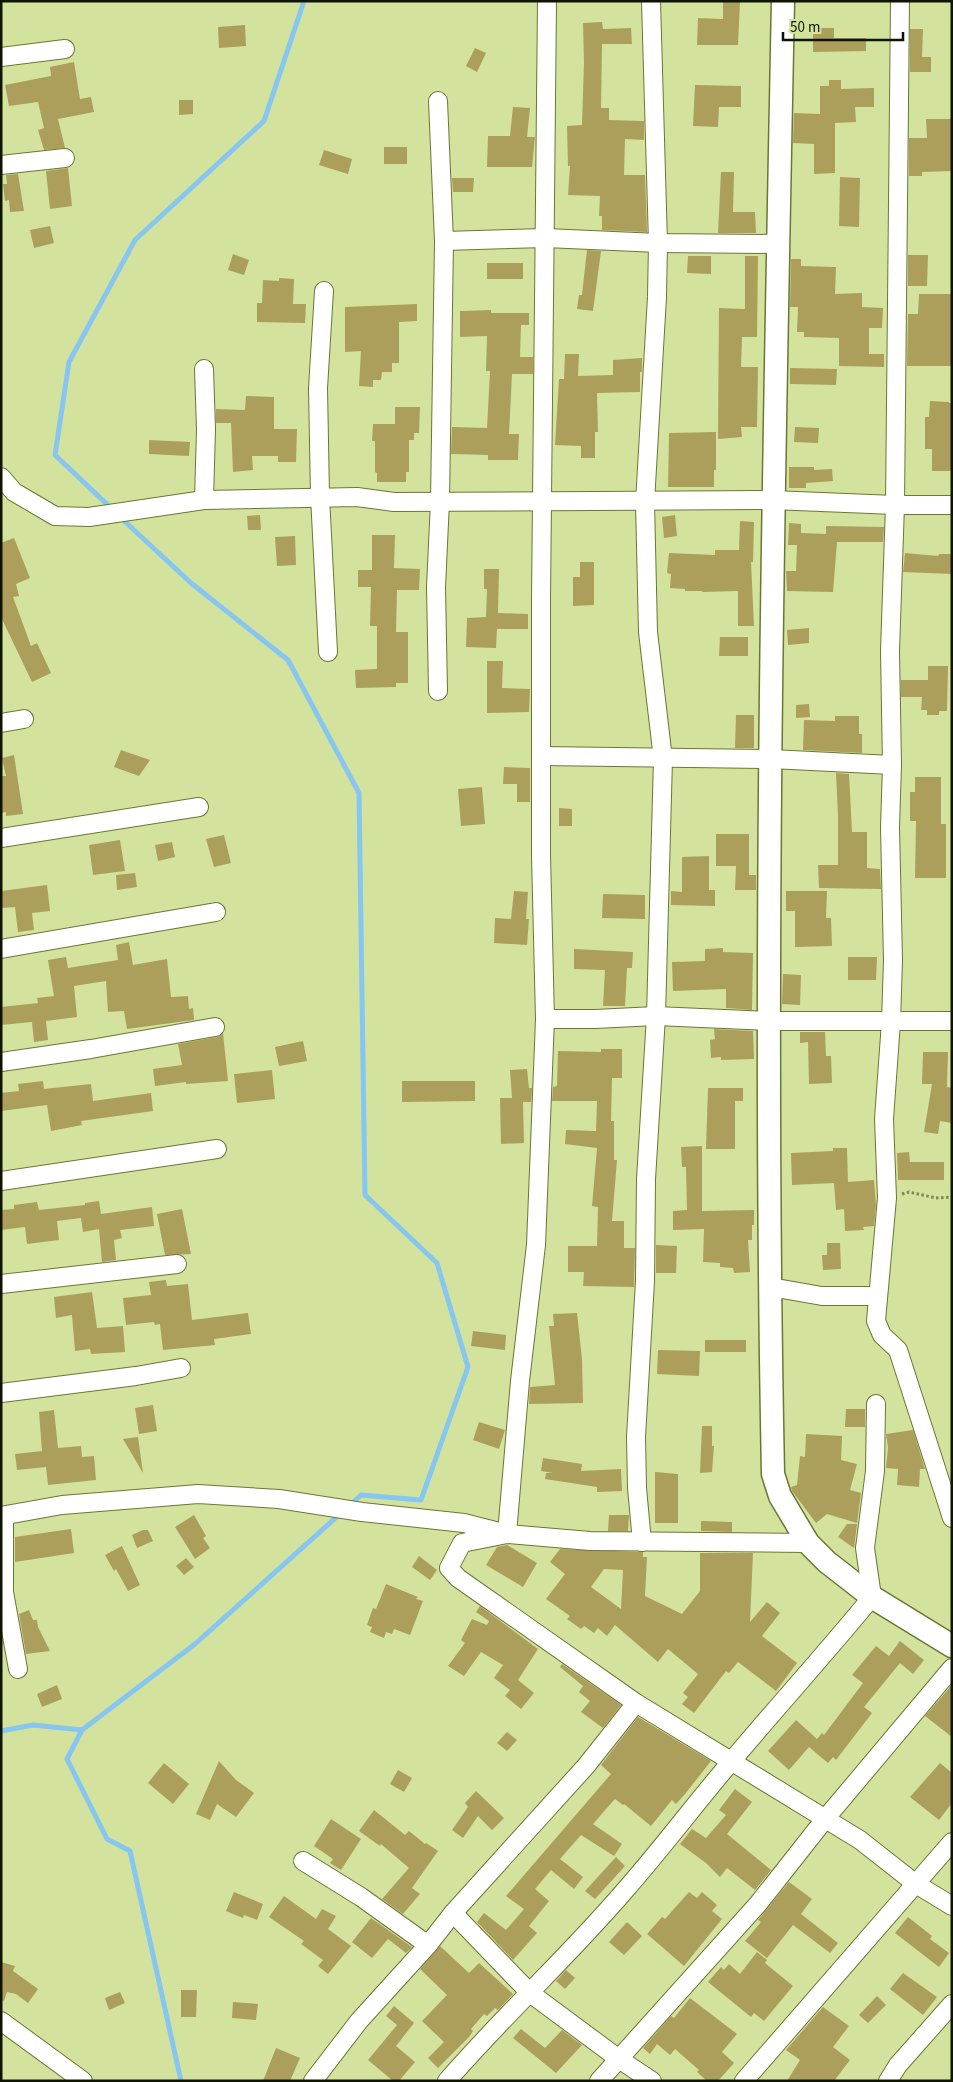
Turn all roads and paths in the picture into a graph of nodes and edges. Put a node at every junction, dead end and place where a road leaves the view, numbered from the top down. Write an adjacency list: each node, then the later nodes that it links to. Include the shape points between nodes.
1 (548, 1): 10 (street, via 544,139)
2 (651, 1): 12 (street)
3 (783, 1): 13 (street)
4 (900, 1): 23 (street)
5 (65, 49): 6 (street)
6 (1, 57)
7 (438, 101): 11 (street)
8 (65, 158): 9 (street)
9 (1, 165)
10 (546, 238): 11 (street); 12 (street); 19 (street)
11 (444, 241): 21 (street)
12 (658, 243): 13 (street); 22 (street)
13 (778, 244): 20 (street)
14 (324, 291): 17 (street, via 318,388)
15 (204, 369): 18 (street)
16 (1, 477): 18 (street, via 14,492 55,516 89,517)
17 (320, 496): 18 (street); 21 (street, via 394,502); 25 (street)
18 (204, 500)
19 (543, 500): 21 (street); 22 (street); 29 (street)
20 (772, 500): 22 (street); 23 (street); 31 (street)
21 (440, 501): 26 (street, via 436,587)
22 (645, 502): 30 (street, via 648,632)
23 (895, 505): 24 (street); 32 (street, via 890,651)
24 (952, 505)
25 (328, 652)
26 (438, 691)
27 (24, 719): 28 (street)
28 (1, 723)
29 (541, 756): 30 (street); 38 (street)
30 (663, 758): 31 (street); 37 (street)
31 (771, 759): 32 (street); 39 (street)
32 (892, 764): 41 (street)
33 (199, 806): 34 (street)
34 (1, 838)
35 (216, 912): 36 (street)
36 (1, 949)
37 (656, 1016): 38 (street); 39 (street); 58 (street, via 636,1437)
38 (545, 1019): 57 (street, via 536,1245)
39 (769, 1021): 41 (street); 50 (street)
40 (952, 1021): 41 (street)
41 (891, 1022): 47 (street, via 884,1119)
42 (215, 1027): 43 (street)
43 (1, 1062)
44 (217, 1149): 45 (street)
45 (1, 1181)
46 (952, 1196): 47 (path, via 936,1198 909,1192)
47 (887, 1198): 51 (street)
48 (178, 1264): 49 (street)
49 (1, 1284)
50 (770, 1290): 51 (street, via 822,1296); 59 (street, via 773,1474 780,1496)
51 (877, 1296): 56 (street, via 876,1321 882,1335 898,1350)
52 (181, 1368): 53 (street)
53 (1, 1393)
54 (876, 1404): 60 (street, via 875,1472 865,1548)
55 (3, 1516): 57 (street, via 62,1505 198,1494 279,1498 362,1512 464,1523); 62 (street, via 4,1592)
56 (952, 1518)
57 (507, 1534): 58 (street); 64 (street, via 462,1543 449,1568 458,1578)
58 (642, 1542): 59 (street)
59 (808, 1543): 60 (street)
60 (872, 1597): 61 (street); 65 (street, via 824,1657)
61 (952, 1646)
62 (18, 1668)
63 (952, 1668): 66 (street)
64 (636, 1703): 65 (street); 71 (street, via 586,1766)
65 (730, 1762): 66 (street); 73 (street, via 627,1889)
66 (825, 1819): 69 (street, via 860,1840); 76 (street, via 758,1904)
67 (952, 1842): 69 (street)
68 (303, 1861): 72 (street)
69 (916, 1884): 70 (street); 82 (street)
70 (952, 1906)
71 (453, 1913): 72 (street); 73 (street)
72 (428, 1945): 78 (street, via 359,2021)
73 (530, 1993): 76 (street); 79 (street)
74 (952, 2004): 83 (street, via 898,2064)
75 (1, 2021): 77 (street)
76 (619, 2059): 80 (street); 81 (street)
77 (82, 2081)
78 (313, 2081)
79 (446, 2081)
80 (599, 2081)
81 (652, 2081)
82 (744, 2081)
83 (888, 2081)

